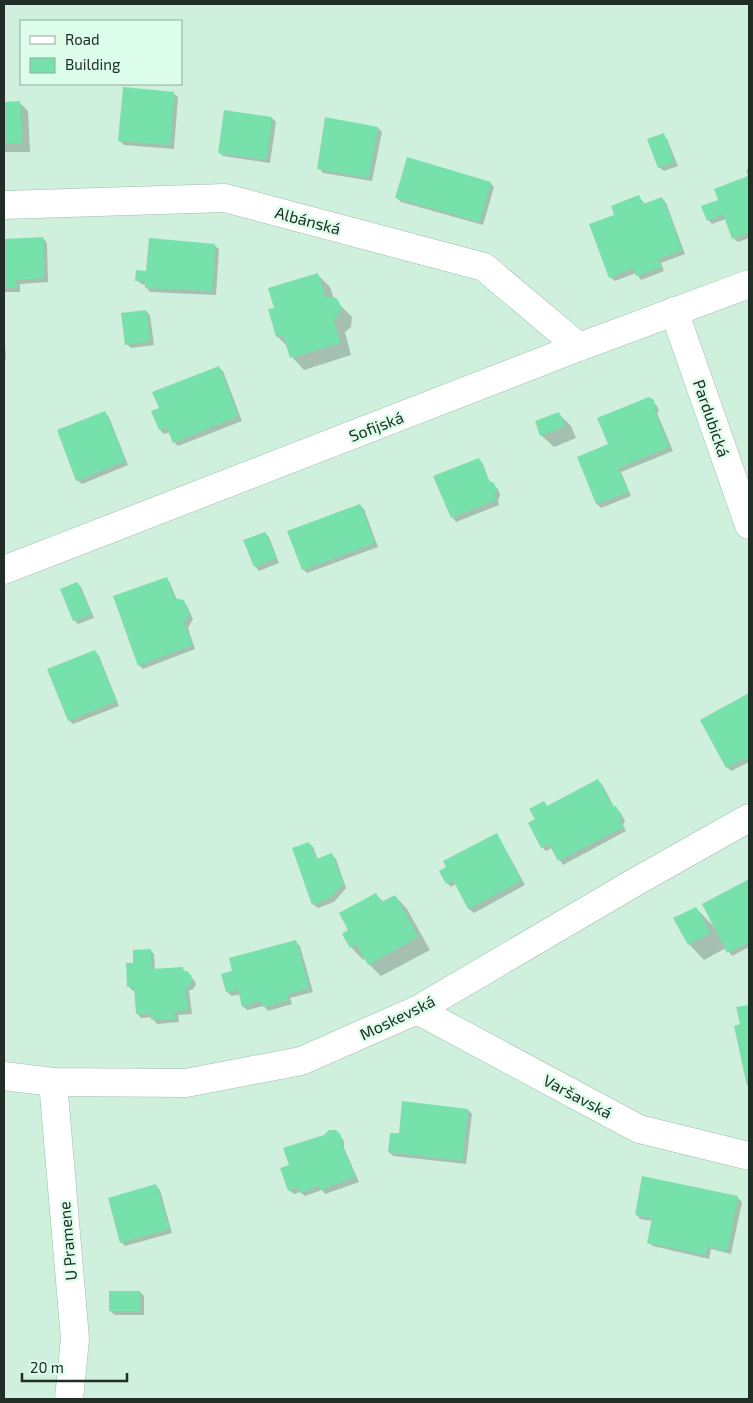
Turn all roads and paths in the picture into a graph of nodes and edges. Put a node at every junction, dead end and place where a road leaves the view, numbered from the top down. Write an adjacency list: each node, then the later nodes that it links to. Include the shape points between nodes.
1 (4, 205): 4 (street, Albánská, via 225,198 484,268)
2 (749, 284): 3 (street, Sofijská)
3 (674, 312): 4 (street, Sofijská); 5 (street, Pardubická)
4 (579, 347): 6 (street, Sofijská)
5 (749, 524)
6 (4, 570)
7 (749, 818): 8 (street, Moskevská)
8 (417, 1010): 10 (street, Moskevská, via 302,1062 186,1084); 11 (street, Varšavská, via 639,1129)
9 (4, 1076): 10 (street, Moskevská)
10 (52, 1082): 12 (street, U Pramene, via 76,1339)
11 (749, 1156)
12 (69, 1399)

